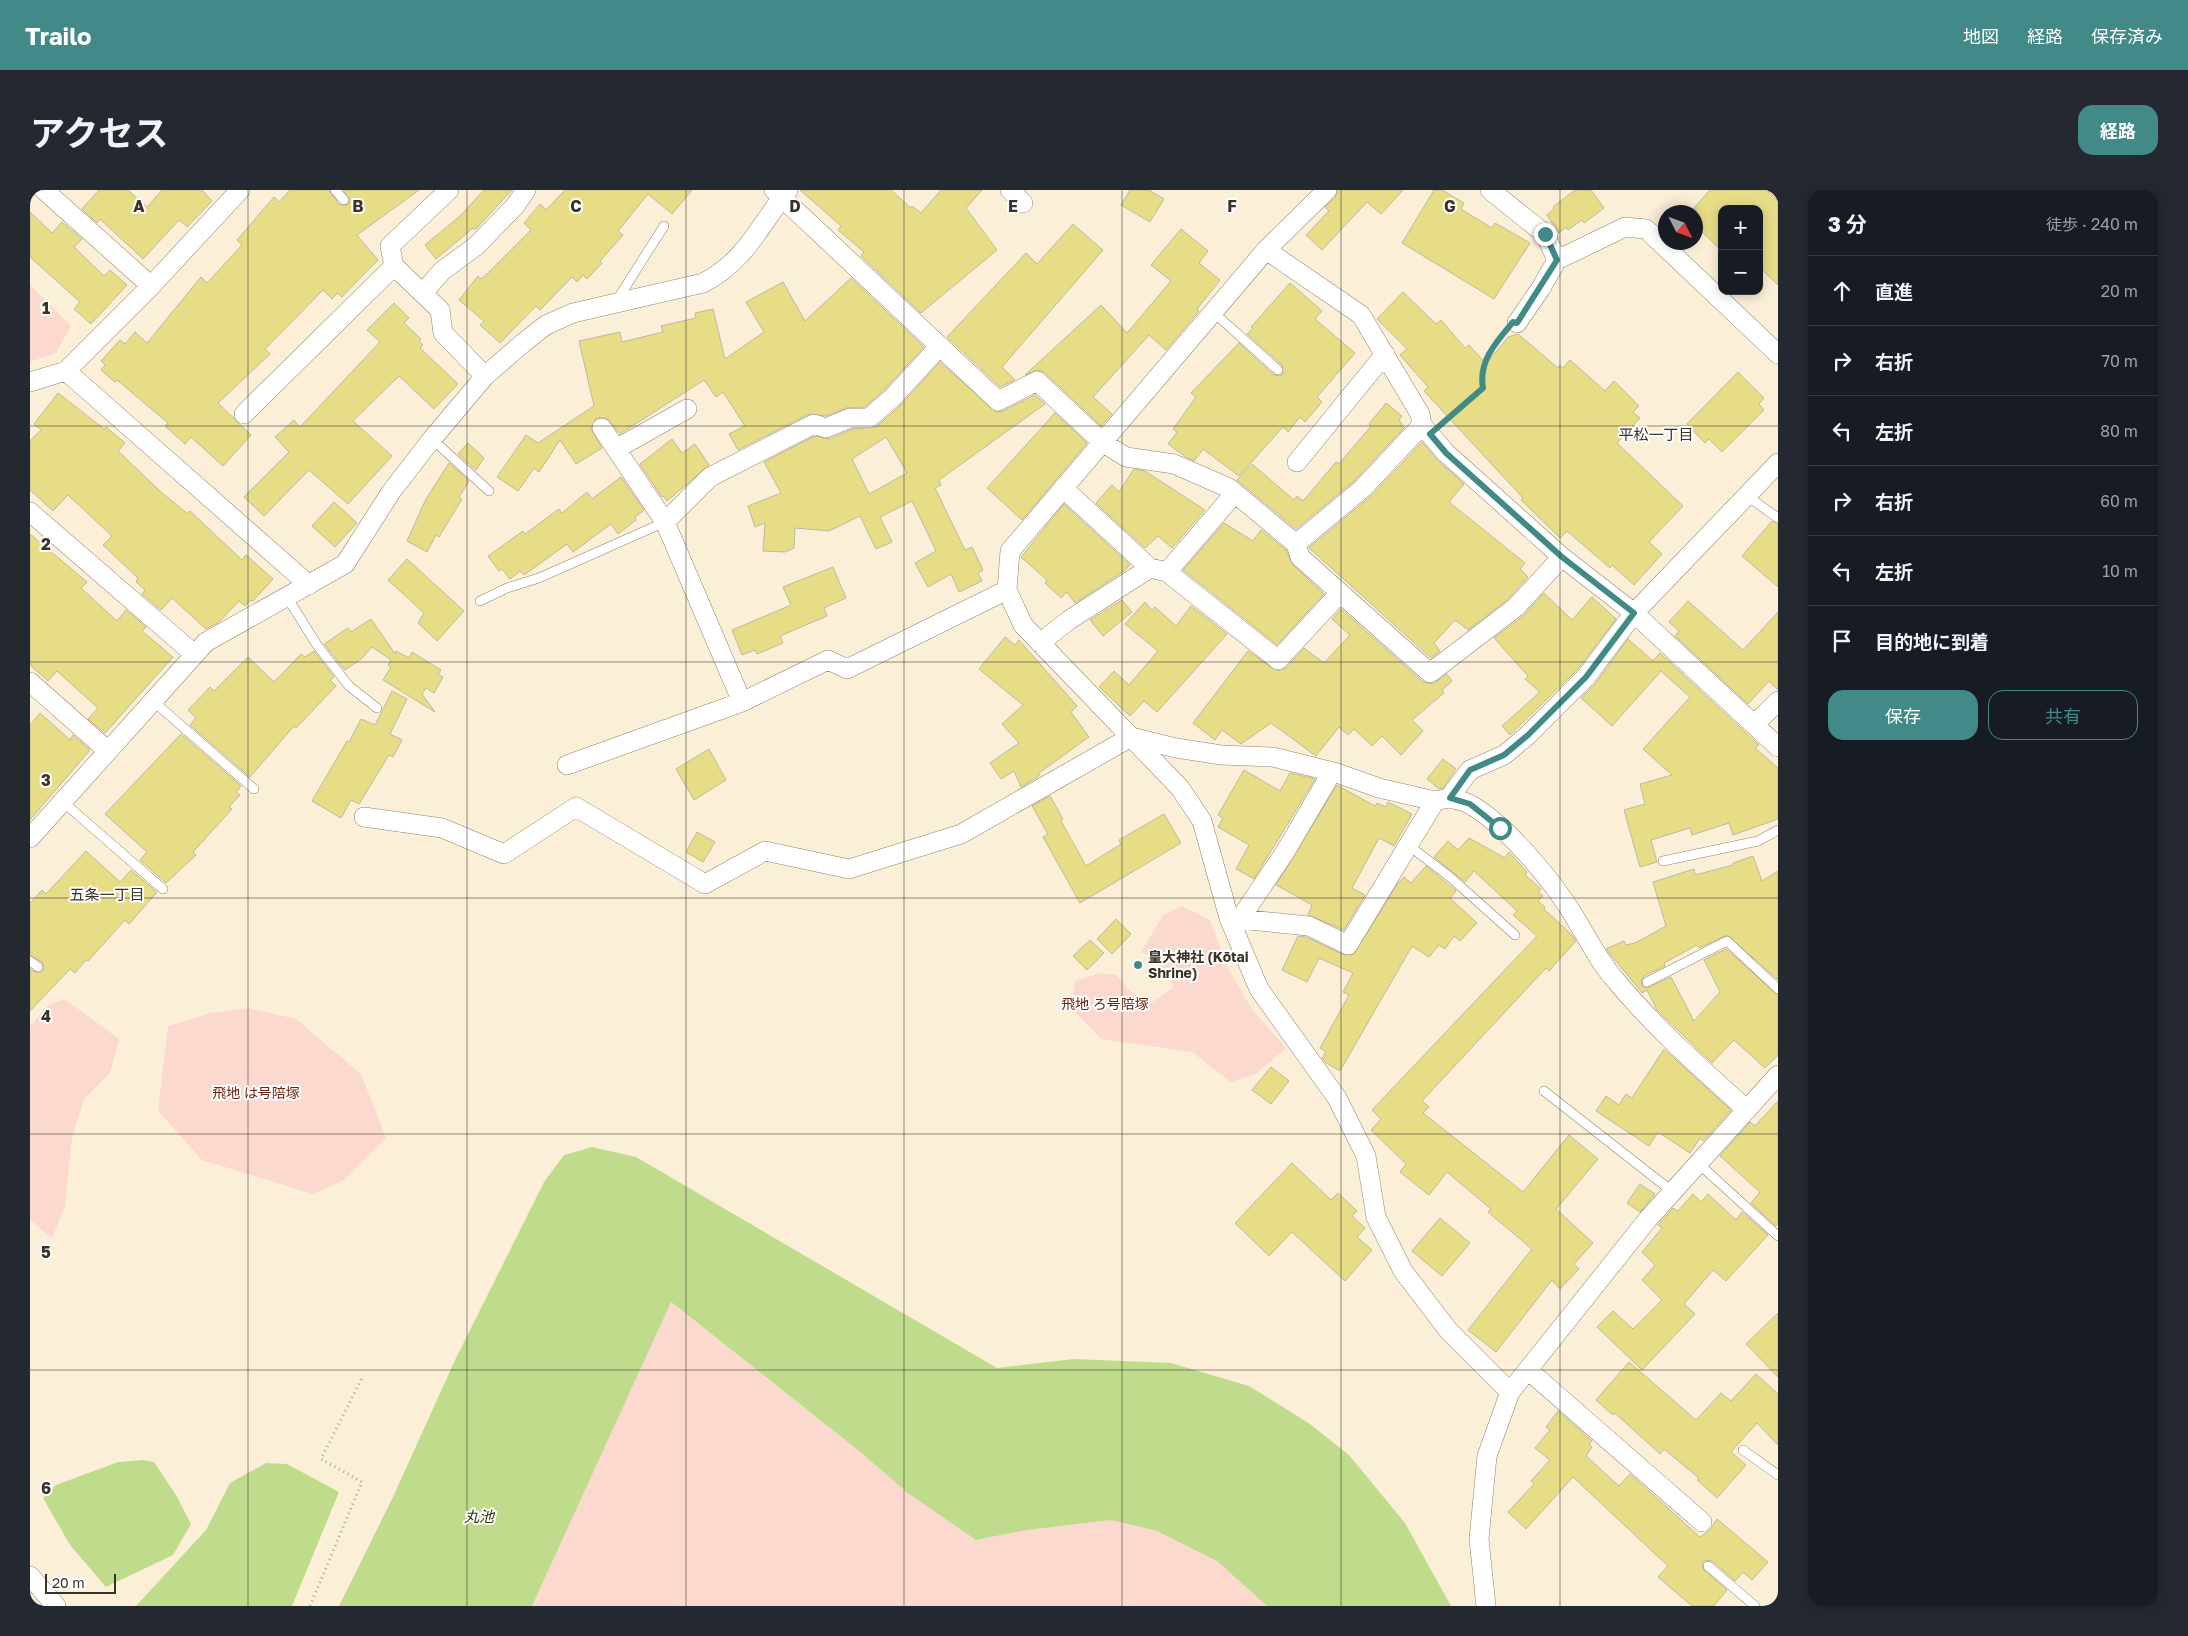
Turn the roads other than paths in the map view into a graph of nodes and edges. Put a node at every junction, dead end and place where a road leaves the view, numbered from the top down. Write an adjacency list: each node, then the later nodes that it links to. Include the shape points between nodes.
1 (44, 190): 14 (street)
2 (335, 190): 9 (lane)
3 (450, 190): 13 (street, via 390,246)
4 (526, 190): 15 (street, via 476,246 442,271)
5 (1327, 190): 11 (street)
6 (1490, 190): 12 (street, via 1545,234)
7 (234, 192): 14 (street)
8 (782, 192): 16 (street, via 744,252 722,274 703,283); 19 (street)
9 (344, 200)
10 (664, 226): 16 (lane)
11 (1266, 250): 17 (street); 20 (street, via 1361,315)
12 (1557, 260): 18 (street); 21 (street, via 1625,227 1646,229)
13 (394, 266): 15 (street); 27 (street)
14 (151, 286): 23 (street)
15 (423, 293): 24 (street, via 440,310 443,333)
16 (616, 303): 24 (street, via 572,313 546,325)
17 (1213, 312): 22 (lane); 31 (street)
18 (1517, 323)
19 (939, 347): 31 (street, via 998,401 1037,381); 41 (street, via 892,398 868,418 850,418 826,428 814,424 796,433 710,477)
20 (1385, 354): 29 (street); 33 (street)
21 (1778, 354)
22 (1278, 370)
23 (66, 371): 25 (street); 45 (street)
24 (484, 376): 30 (street)
25 (30, 382)
26 (687, 409): 32 (street)
27 (244, 414)
28 (602, 428): 32 (street)
29 (1426, 429): 42 (street); 43 (street, via 1446,453)
30 (432, 439): 36 (lane); 45 (street, via 391,492 345,564)
31 (1102, 442): 35 (street); 37 (street, via 1126,457 1174,464)
32 (616, 450): 41 (street)
33 (1297, 462)
34 (1778, 463): 38 (street)
35 (1063, 488): 44 (street); 46 (street, via 1010,551)
36 (489, 491)
37 (1235, 493): 42 (street); 44 (street)
38 (1747, 496): 40 (lane); 50 (street)
39 (30, 512): 52 (street)
40 (1778, 518)
41 (664, 522): 49 (lane); 56 (street)
42 (1296, 544): 47 (street, via 1300,556)
43 (1562, 557): 47 (street, via 1516,607 1430,673); 50 (street)
44 (1158, 570): 47 (street, via 1278,660); 51 (street, via 1069,620)
45 (309, 585): 48 (street)
46 (1007, 590): 51 (street, via 1022,625); 56 (street, via 847,669 828,660)
47 (1339, 594)
48 (287, 597): 52 (street, via 206,642); 57 (lane, via 317,645 349,686)
49 (480, 601)
50 (1634, 613): 58 (street); 65 (street, via 1586,677 1528,735 1504,755 1470,770)
51 (1040, 643): 59 (street)
52 (194, 654): 54 (street)
53 (30, 682): 61 (street)
54 (153, 701): 61 (street); 64 (lane)
55 (1778, 701): 58 (street)
56 (742, 702): 62 (street)
57 (377, 708)
58 (1754, 725): 60 (street)
59 (1131, 737): 63 (street, via 1221,755 1273,757); 67 (street, via 961,834 849,869 765,851 705,884 576,807 504,854 442,828); 73 (street, via 1180,788 1202,822)
60 (1778, 747)
61 (107, 750): 66 (street)
62 (567, 765)
63 (1332, 772): 65 (street, via 1379,788); 73 (street, via 1285,852)
64 (254, 789)
65 (1442, 800): 70 (street); 81 (street, via 1470,804 1526,854 1573,914 1600,962 1618,984 1673,1043)
66 (62, 801): 69 (street); 72 (lane)
67 (364, 817)
68 (1778, 830): 71 (lane, via 1758,841)
69 (30, 838)
70 (1408, 845): 73 (street, via 1348,945 1309,926); 74 (lane, via 1450,877)
71 (1663, 861)
72 (163, 889)
73 (1235, 919): 86 (street, via 1259,989 1337,1098 1366,1156 1376,1217 1403,1271 1448,1330)
74 (1515, 935)
75 (30, 960): 76 (lane)
76 (38, 967)
77 (1647, 982): 78 (lane, via 1727,941)
78 (1778, 989)
79 (1776, 1080): 81 (street)
80 (1544, 1091): 83 (lane)
81 (1747, 1110): 82 (street)
82 (1699, 1164): 83 (street); 84 (lane)
83 (1673, 1192): 85 (street)
84 (1778, 1236)
85 (1528, 1370): 86 (street); 89 (street)
86 (1510, 1392): 93 (street, via 1487,1456 1479,1539)
87 (1742, 1450): 88 (lane)
88 (1778, 1475)
89 (1702, 1522)
90 (1708, 1566): 94 (lane)
91 (30, 1576): 92 (street)
92 (56, 1606)
93 (1486, 1606)
94 (1756, 1606)

